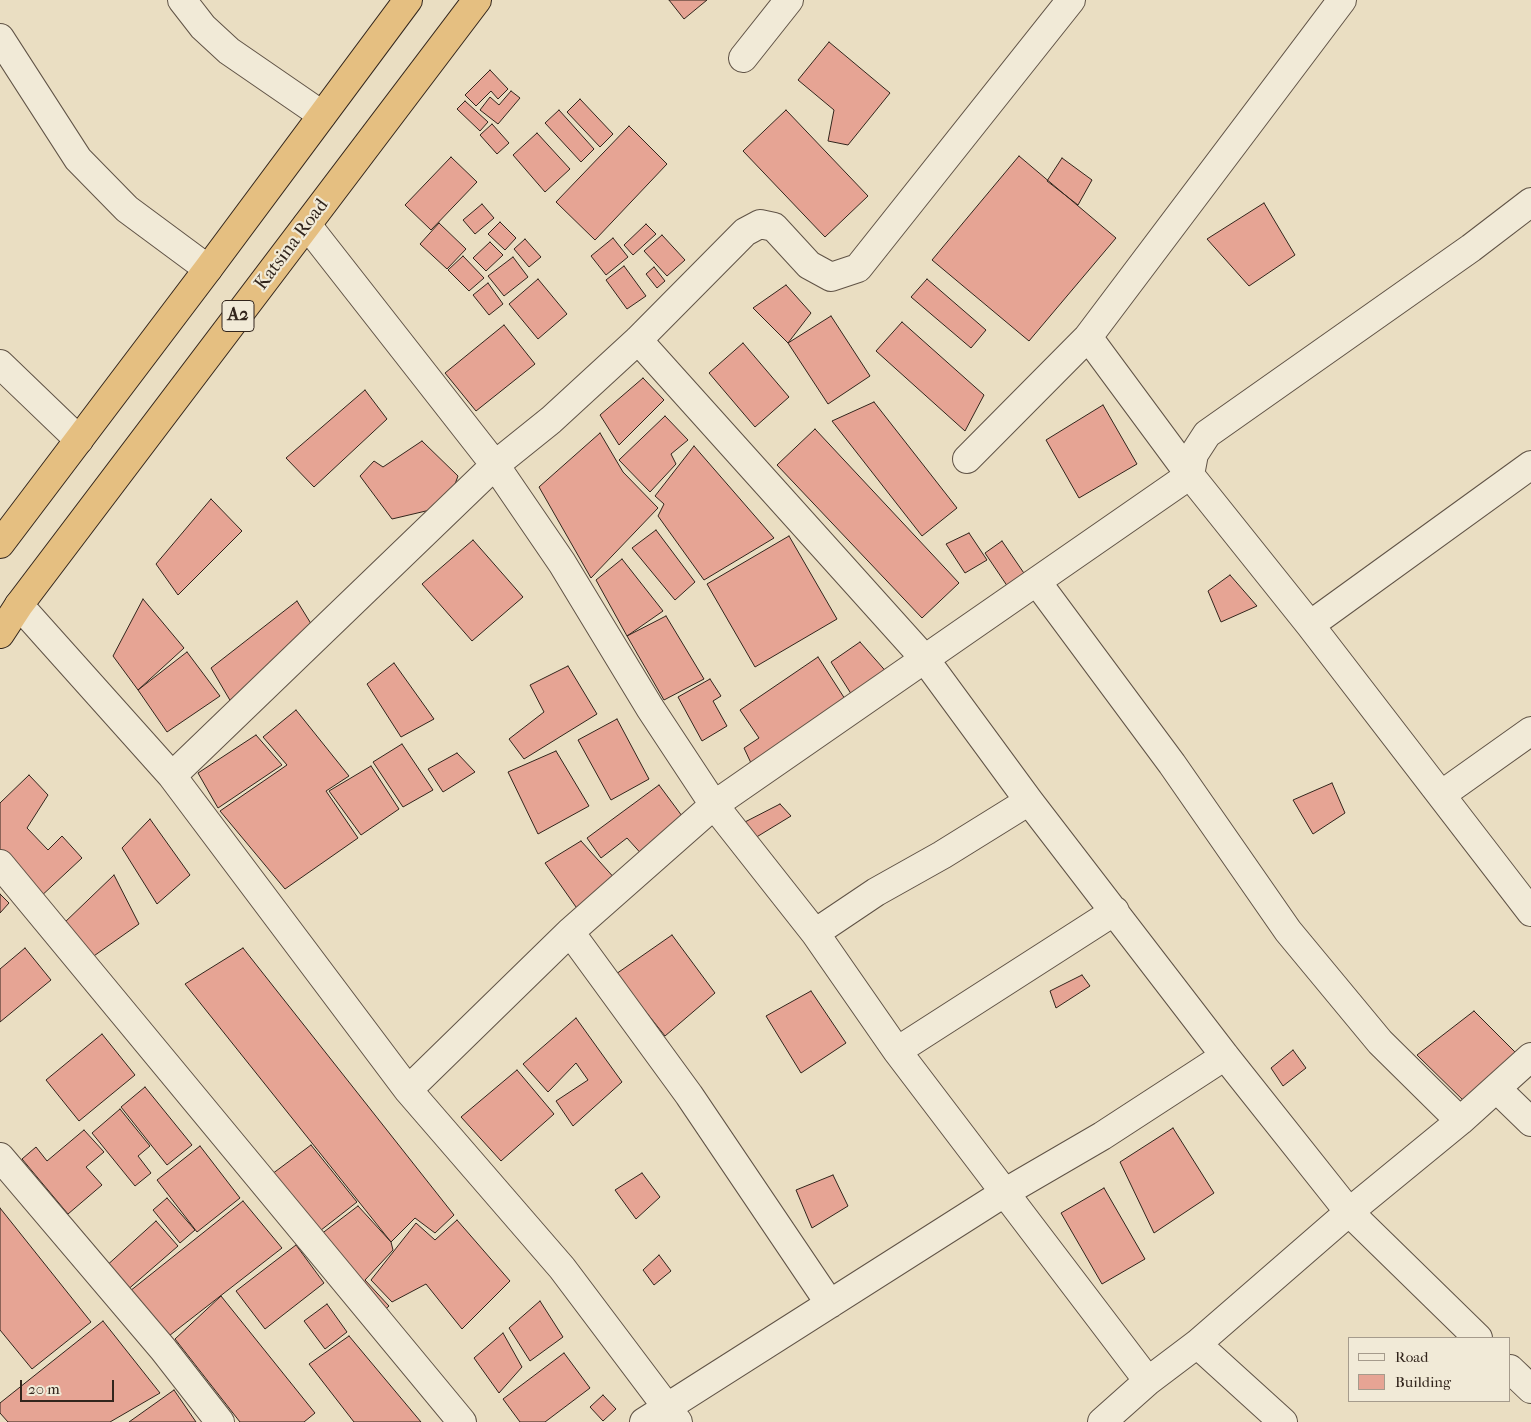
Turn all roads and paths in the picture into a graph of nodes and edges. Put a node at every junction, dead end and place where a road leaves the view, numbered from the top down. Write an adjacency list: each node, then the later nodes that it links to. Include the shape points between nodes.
1 (182, 0): 9 (street, via 229,51)
2 (408, 0): 9 (highway)
3 (477, 0): 11 (highway, Katsina Road / A2)
4 (789, 0): 8 (street)
5 (1072, 0): 14 (street, via 858,268 831,277 810,266 774,228 760,224 745,232)
6 (1342, 0): 13 (street)
7 (0, 38): 12 (street, via 78,159 127,208)
8 (743, 58)
9 (322, 115): 12 (highway)
10 (1531, 202): 20 (street, via 1207,434 1194,454)
11 (307, 225): 18 (street); 23 (highway, Katsina Road / A2)
12 (208, 270): 16 (highway)
13 (1088, 337): 17 (street); 20 (street)
14 (638, 340): 18 (street, via 551,420); 26 (street)
15 (0, 364): 16 (street)
16 (78, 440): 21 (highway)
17 (967, 459)
18 (495, 465): 28 (street); 31 (street, via 562,563 650,708)
19 (1531, 465): 24 (street)
20 (1190, 474): 22 (street); 24 (street)
21 (0, 544)
22 (1037, 582): 26 (street); 42 (street, via 1172,764 1288,931 1380,1042)
23 (19, 606): 25 (highway, Katsina Road / A2); 28 (street)
24 (1310, 625): 29 (street)
25 (0, 634)
26 (924, 658): 30 (street); 31 (street)
27 (1531, 731): 29 (street)
28 (172, 776): 41 (street)
29 (1441, 795): 34 (street)
30 (1029, 801): 33 (street); 36 (street, via 876,892)
31 (714, 805): 35 (street); 36 (street)
32 (0, 864): 55 (street)
33 (1115, 911): 37 (street); 38 (street)
34 (1531, 912)
35 (570, 932): 41 (street); 47 (street, via 690,1096)
36 (815, 933): 37 (street)
37 (896, 1051): 45 (street)
38 (1225, 1056): 45 (street, via 1102,1136); 46 (street)
39 (1531, 1057): 40 (street)
40 (1496, 1088): 42 (street); 43 (street)
41 (408, 1090): 53 (street, via 562,1268)
42 (1460, 1121): 46 (street)
43 (1531, 1122)
44 (0, 1157): 54 (street, via 164,1349)
45 (1004, 1193): 47 (street); 51 (street)
46 (1349, 1212): 48 (street); 49 (street)
47 (830, 1304): 53 (street)
48 (1477, 1337)
49 (1197, 1344): 51 (street); 58 (street)
50 (1511, 1370): 52 (street)
51 (1148, 1382): 57 (street)
52 (1531, 1389)
53 (673, 1415): 56 (street)
54 (220, 1422)
55 (462, 1422)
56 (644, 1422)
57 (1102, 1422)
58 (1283, 1422)

